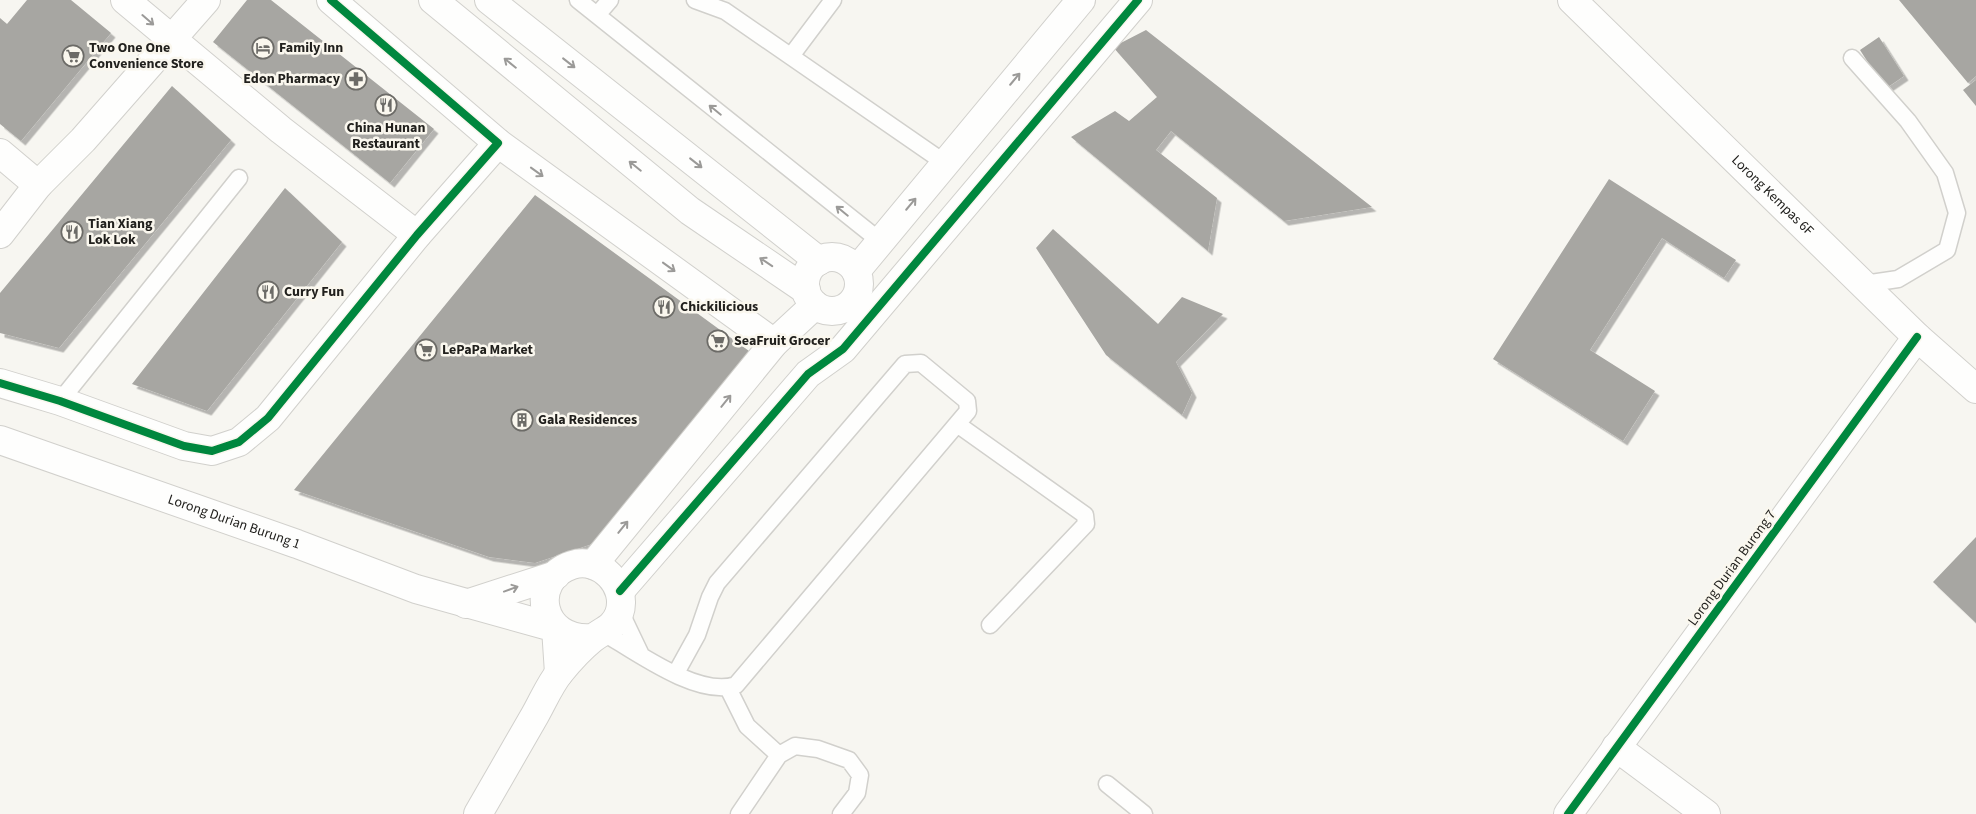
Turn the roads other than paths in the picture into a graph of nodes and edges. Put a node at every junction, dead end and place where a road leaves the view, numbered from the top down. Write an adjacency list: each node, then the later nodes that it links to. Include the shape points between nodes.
1 (125, 0): 15 (street, one-way to 15)
2 (206, 0): 15 (street)
3 (332, 0): 18 (street)
4 (433, 0): 30 (street, one-way to 4, via 690,211)
5 (489, 0): 27 (street, one-way to 27)
6 (578, 0): 14 (lane)
7 (610, 0): 14 (lane)
8 (694, 0): 13 (lane)
9 (833, 0): 16 (lane)
10 (1081, 0): 20 (street, one-way to 10)
11 (1138, 0): 26 (street)
12 (1572, 0): 28 (street, Lorong Kempas 6F)
13 (729, 6): 16 (lane)
14 (597, 15): 25 (lane, one-way to 14)
15 (172, 40): 22 (street, via 83,140); 24 (street, via 281,130)
16 (790, 56): 20 (lane)
17 (1852, 58): 28 (lane, via 1908,121 1945,174 1958,213 1947,250 1898,279)
18 (498, 143): 24 (street); 32 (street, one-way to 32)
19 (0, 153): 22 (street)
20 (945, 163): 25 (street, one-way to 20)
21 (240, 178): 36 (lane)
22 (38, 185): 23 (street)
23 (0, 234)
24 (417, 235): 36 (street, via 268,418 239,442 212,451 184,446)
25 (880, 241): 29 (street)
26 (927, 250): 29 (street, via 878,281); 33 (street, via 843,348)
27 (819, 260): 29 (street, via 836,258 850,264); 30 (street, via 808,273)
28 (1864, 284): 31 (street, Lorong Kempas 6F)
29 (854, 289): 30 (street, via 831,311); 33 (street)
30 (810, 297): 32 (street)
31 (1917, 337): 35 (street, Lorong Kempas 6F); 50 (street, Lorong Durian Burong 7)
32 (774, 343): 39 (street, one-way to 32)
33 (808, 374): 41 (street)
34 (0, 383): 36 (street)
35 (1976, 389)
36 (60, 401)
37 (957, 424): 43 (lane, via 1085,514 1086,524); 48 (lane, via 968,411 967,401 922,363 906,364 717,583 698,635); 49 (lane, via 741,680)
38 (0, 440): 42 (street, Lorong Durian Burung 1)
39 (593, 565): 40 (street, via 573,565); 41 (street, via 610,574)
40 (556, 574): 42 (street, one-way to 40); 44 (street, via 545,596 549,619)
41 (620, 601): 45 (street, via 611,627); 46 (lane)
42 (466, 604): 44 (street, Lorong Durian Burung 1)
43 (990, 625)
44 (556, 628): 45 (street, via 567,636 580,639); 47 (street)
45 (599, 636): 46 (lane); 47 (street)
46 (642, 656): 48 (lane)
47 (559, 673): 53 (street)
48 (676, 673): 49 (lane, via 693,682)
49 (728, 688): 51 (lane, via 747,726)
50 (1616, 747): 57 (street, Lorong Durian Burong 7); 58 (street)
51 (778, 756): 54 (lane); 55 (lane, via 795,746 818,749 849,760 860,775 857,794)
52 (1107, 784): 56 (lane)
53 (478, 814)
54 (739, 814)
55 (841, 814)
56 (1144, 814)
57 (1568, 814)
58 (1706, 814)

